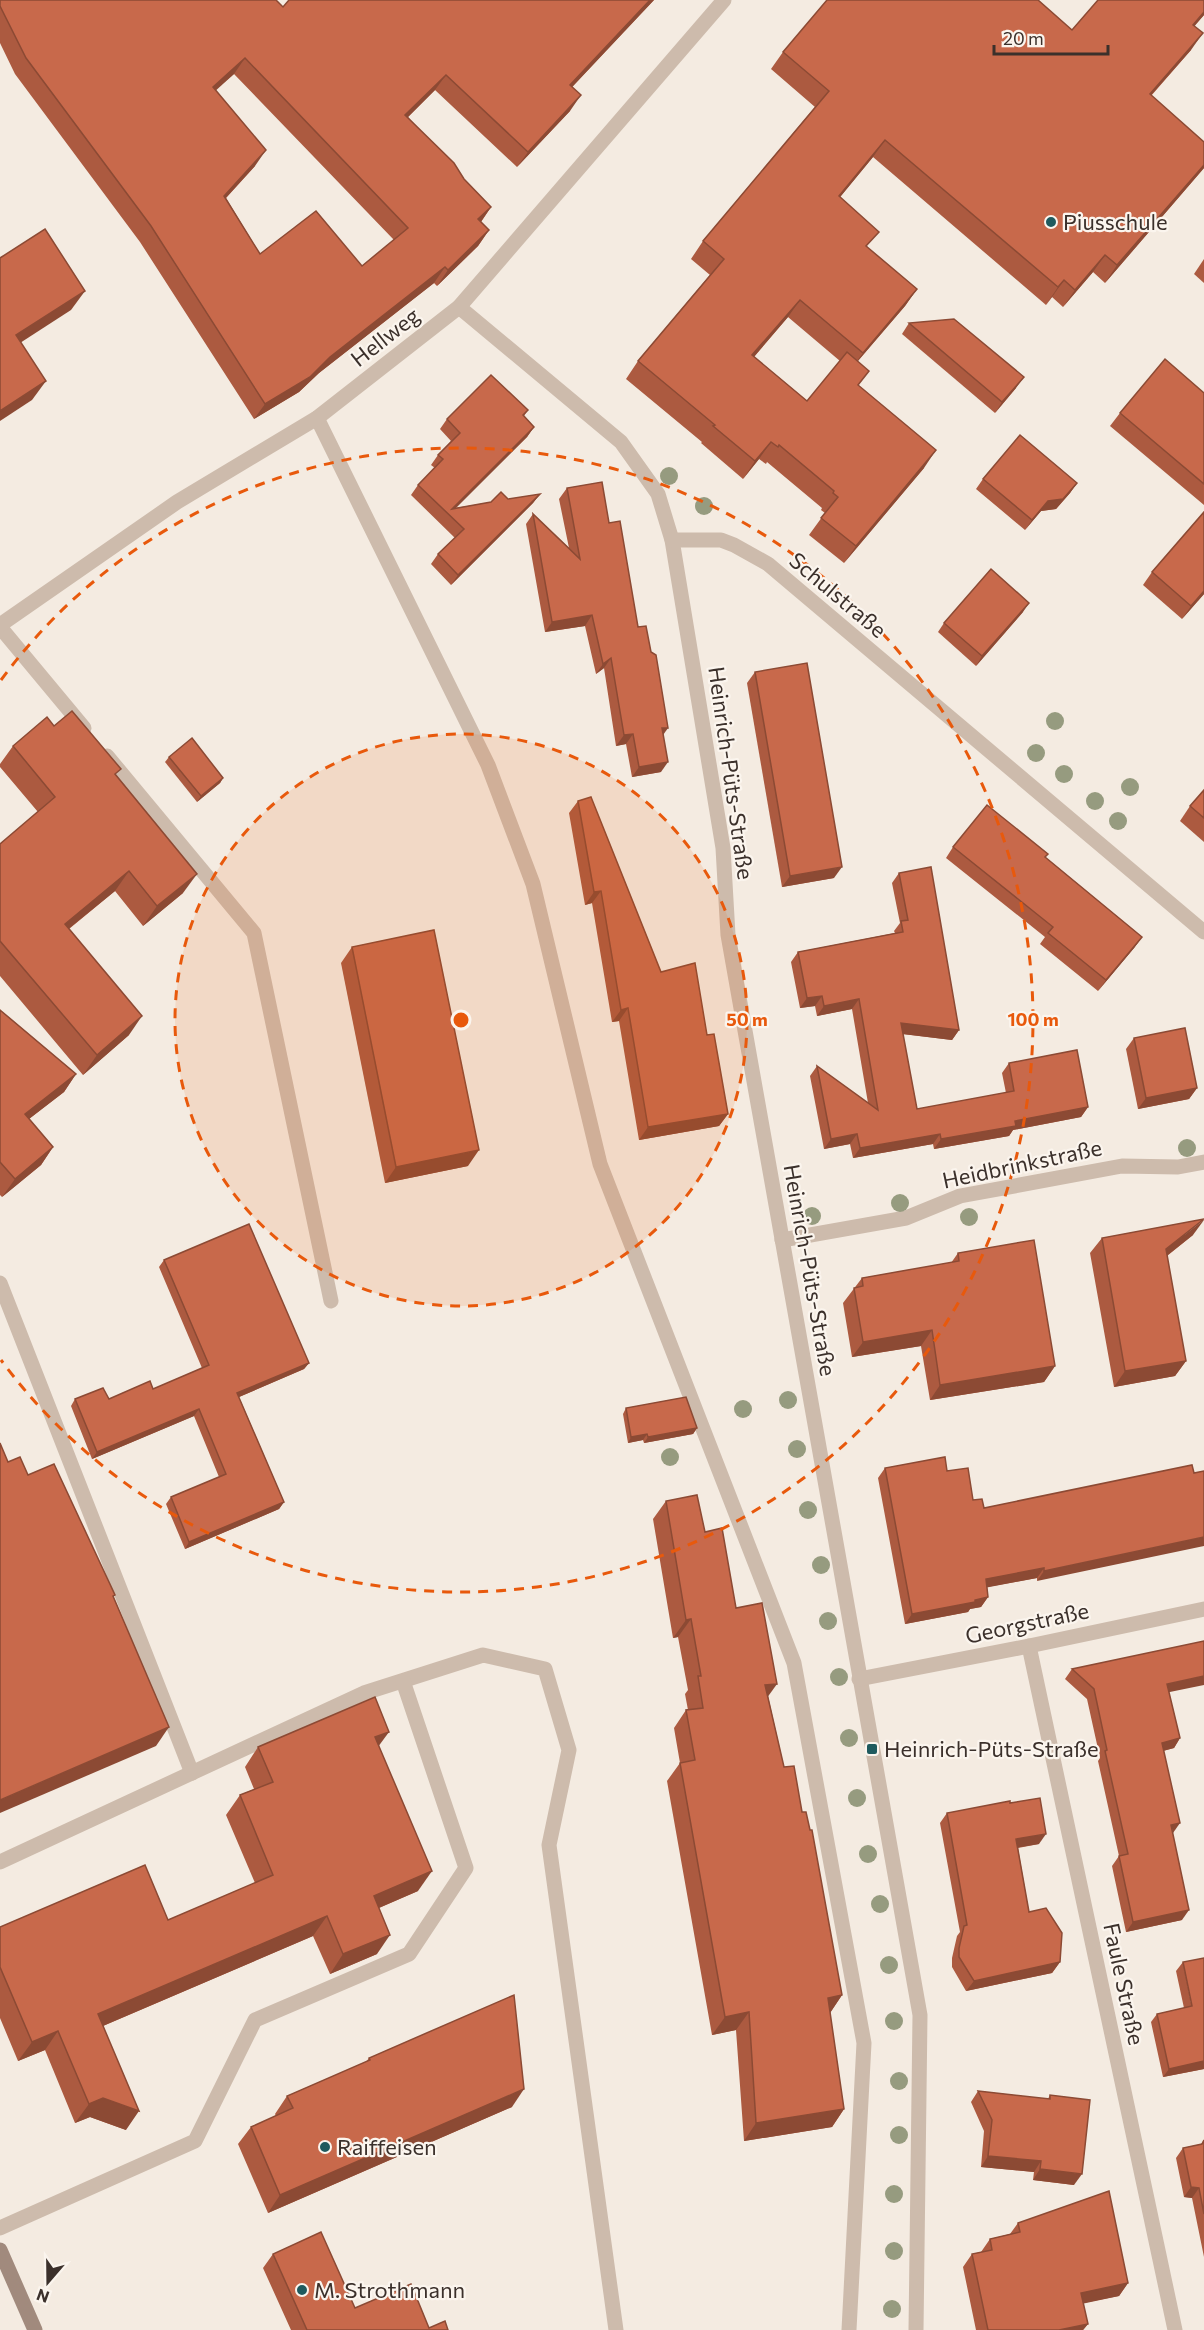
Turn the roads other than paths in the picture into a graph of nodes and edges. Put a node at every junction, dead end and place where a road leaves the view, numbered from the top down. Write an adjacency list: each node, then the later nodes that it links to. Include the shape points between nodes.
1 (724, 0): 2 (street, Hellweg)
2 (459, 308): 3 (street, Hellweg); 4 (street, via 621,442 657,494)
3 (317, 418): 5 (street, Hellweg, via 177,502); 21 (street, via 488,765 533,884 600,1164 794,1663 864,2043)
4 (672, 540): 6 (street, Schulstraße, via 722,540 768,564); 8 (street, Heinrich-Püts-Straße, via 723,848 728,935)
5 (0, 626): 10 (street, via 254,933)
6 (1204, 932)
7 (1204, 1162): 8 (street, Heidbrinkstraße, via 1178,1167 1111,1168 960,1196 906,1218)
8 (782, 1240): 13 (street, Heinrich-Püts-Straße)
9 (0, 1283): 15 (street)
10 (331, 1301)
11 (1204, 1608): 12 (street, Georgstraße)
12 (1029, 1646): 13 (street, Georgstraße); 23 (street, Faule Straße)
13 (859, 1679): 22 (street, Heinrich-Püts-Straße, via 920,2015)
14 (403, 1681): 15 (street, via 364,1694); 17 (street, via 466,1868 409,1954 255,2020 195,2141); 20 (street, via 483,1655 545,1669 569,1750 549,1845)
15 (192, 1773): 16 (street)
16 (0, 1862)
17 (0, 2228)
18 (0, 2250): 19 (street)
19 (35, 2330)
20 (616, 2330)
21 (849, 2330)
22 (916, 2330)
23 (1174, 2330)

